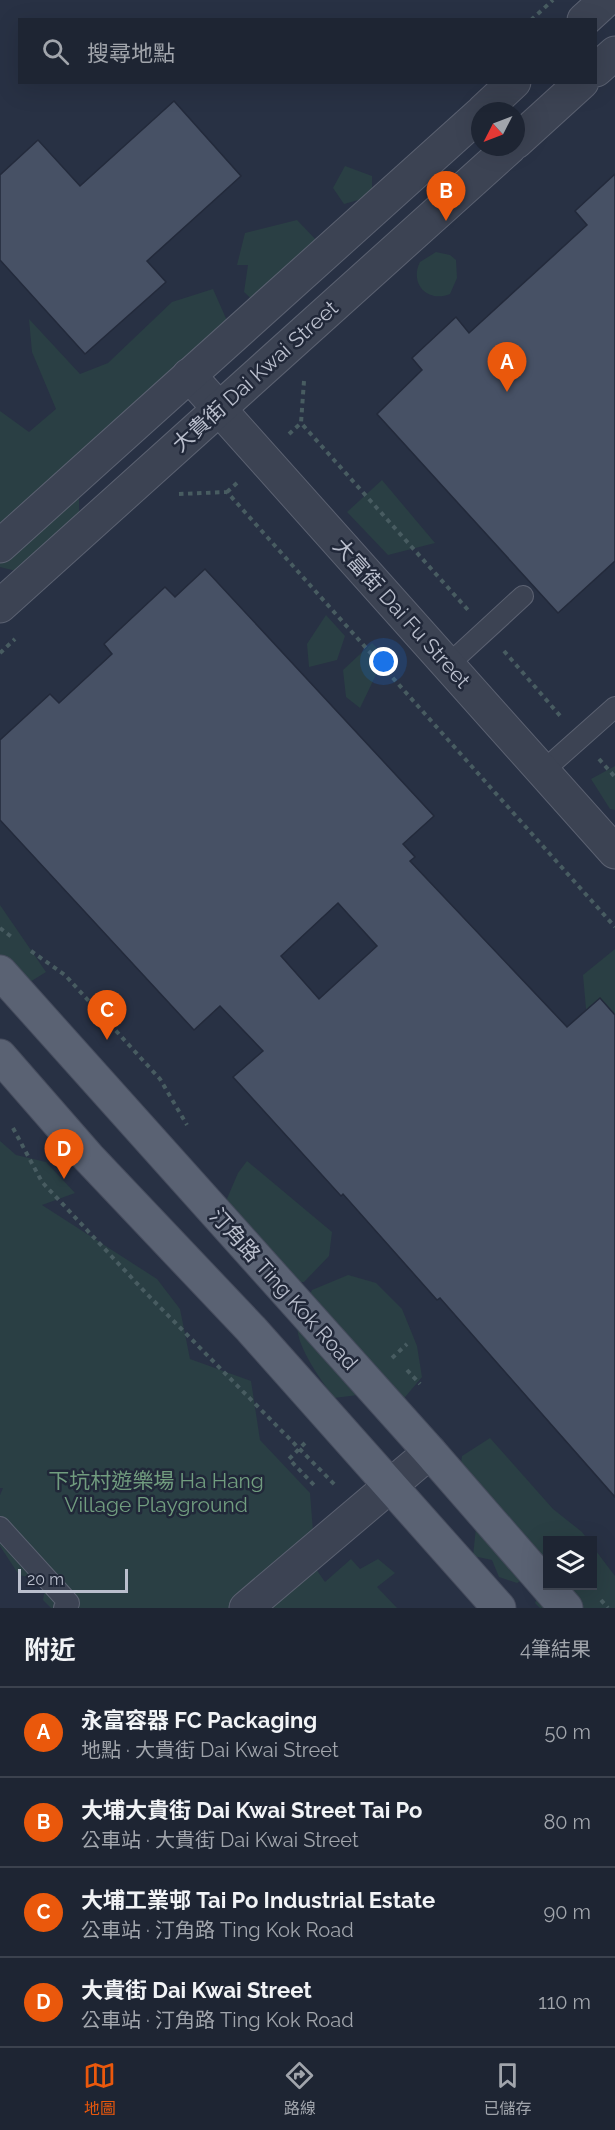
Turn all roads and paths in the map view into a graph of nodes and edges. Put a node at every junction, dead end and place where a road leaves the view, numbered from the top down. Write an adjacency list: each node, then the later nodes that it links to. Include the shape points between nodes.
1 (553, 0): 3 (path)
2 (606, 0): 4 (street)
3 (533, 18)
4 (586, 18)
5 (615, 53): 6 (street)
6 (597, 69)
7 (512, 84): 9 (street)
8 (580, 84): 11 (street)
9 (492, 102)
10 (471, 121): 13 (street)
11 (525, 134)
12 (500, 156): 15 (street, 大貴街 Dai Kwai Street)
13 (189, 375): 15 (street, 大富街 Dai Fu Street); 17 (street)
14 (305, 377): 20 (path, via 301,423)
15 (219, 409): 19 (street, 大貴街 Dai Kwai Street); 23 (street, 大富街 Dai Fu Street)
16 (176, 494): 29 (path, via 227,492)
17 (0, 546)
18 (523, 596): 20 (lane)
19 (0, 606)
20 (485, 629): 23 (lane); 25 (path)
21 (18, 637): 22 (path)
22 (0, 653)
23 (448, 664): 26 (street, 大富街 Dai Fu Street)
24 (615, 707): 25 (lane)
25 (580, 739): 26 (lane); 27 (path)
26 (543, 771): 28 (street, 大富街 Dai Fu Street)
27 (615, 777)
28 (615, 852)
29 (615, 927)
30 (0, 972): 33 (main road, 汀角路 Ting Kok Road)
31 (0, 1056): 35 (main road)
32 (10, 1123): 34 (path, via 42,1182)
33 (430, 1452): 35 (street); 40 (main road, 汀角路 Ting Kok Road)
34 (331, 1481)
35 (389, 1485): 38 (street); 39 (main road)
36 (0, 1527): 37 (lane, via 69,1603)
37 (64, 1608)
38 (246, 1608)
39 (500, 1608)
40 (566, 1608)

